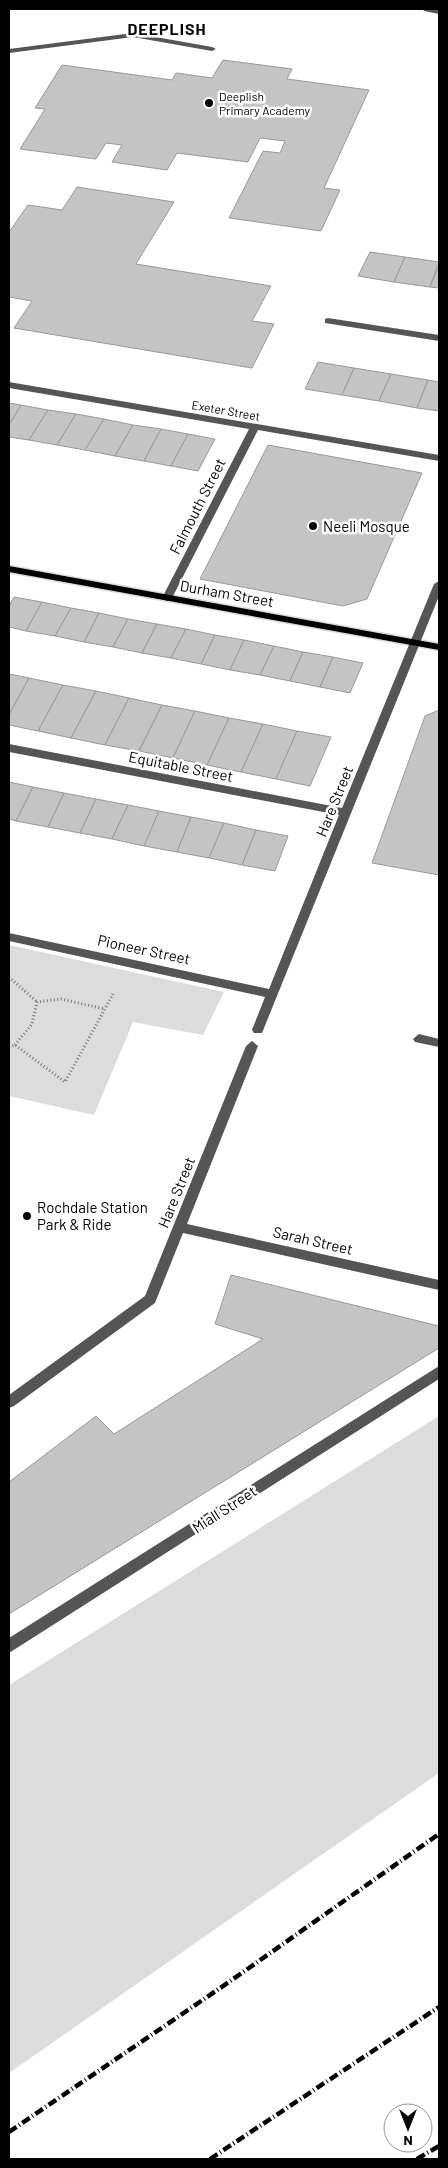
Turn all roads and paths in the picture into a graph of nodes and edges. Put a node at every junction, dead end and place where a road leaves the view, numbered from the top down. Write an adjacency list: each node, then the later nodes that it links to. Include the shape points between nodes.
1 (427, 9): 2 (street)
2 (439, 12)
3 (212, 49): 4 (street, via 133,35)
4 (9, 51)
5 (328, 321): 6 (street)
6 (439, 338)
7 (9, 385): 8 (street, Exeter Street)
8 (254, 428): 9 (street, Exeter Street); 12 (street, Falmouth Street)
9 (439, 458)
10 (9, 569): 12 (main road, Durham Street)
11 (439, 584): 13 (street, Hare Street)
12 (167, 598): 13 (main road, Durham Street)
13 (416, 643): 14 (main road, Durham Street); 16 (street, Hare Street)
14 (439, 647)
15 (9, 748): 16 (street, Equitable Street)
16 (347, 813): 20 (street, Hare Street)
17 (9, 937): 18 (street, Pioneer Street)
18 (130, 962): 20 (street, Pioneer Street); 22 (path)
19 (9, 978): 21 (path)
20 (273, 994): 23 (street, Hare Street)
21 (37, 1002): 22 (path, via 61,999); 26 (path, via 32,1024)
22 (105, 1009): 26 (path, via 66,1082)
23 (258, 1030)
24 (419, 1039): 25 (street)
25 (439, 1043)
26 (15, 1045): 28 (path)
27 (252, 1046): 29 (street, Hare Street)
28 (9, 1047)
29 (179, 1227): 30 (street, Sarah Street); 32 (street, Hare Street, via 150,1299)
30 (439, 1285)
31 (439, 1372): 33 (street, Miall Street)
32 (9, 1402)
33 (9, 1646)

